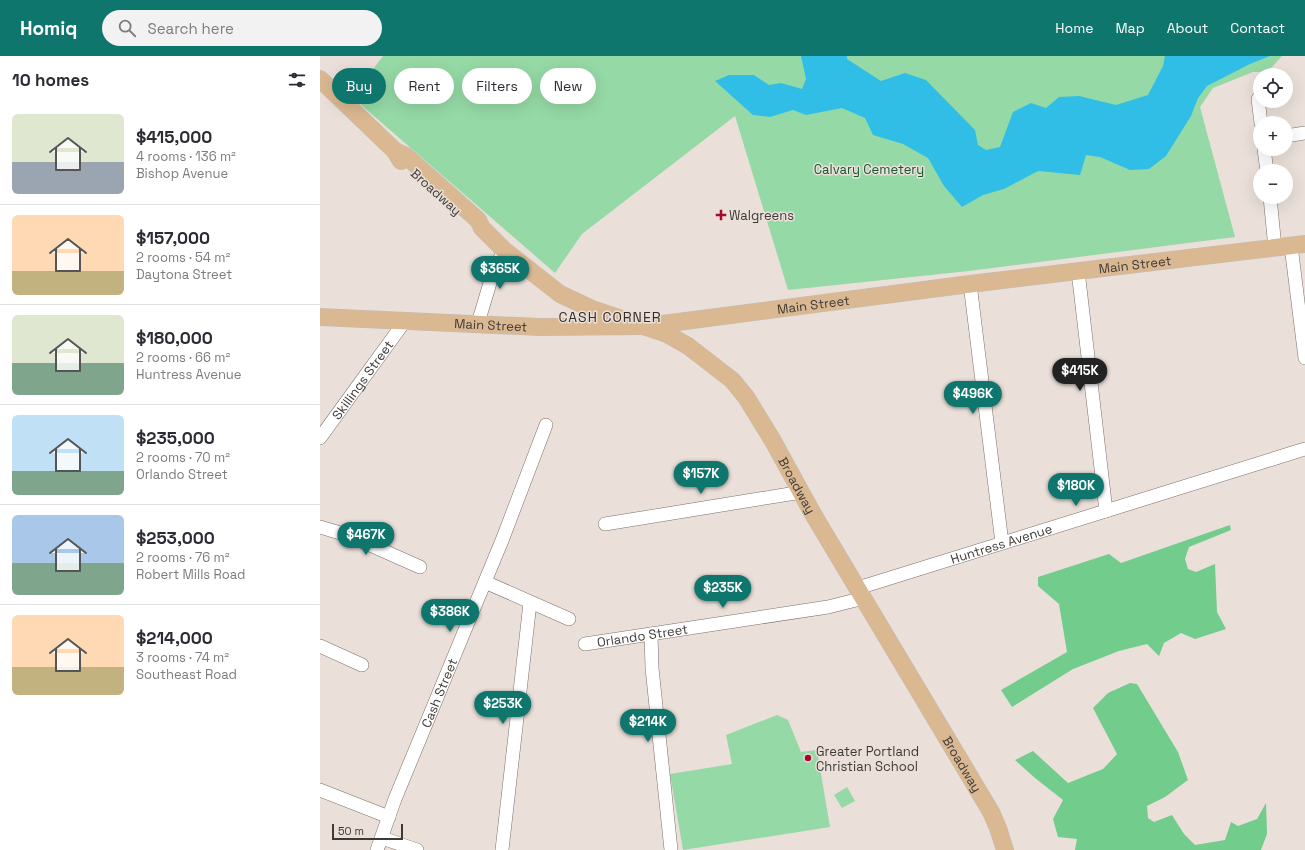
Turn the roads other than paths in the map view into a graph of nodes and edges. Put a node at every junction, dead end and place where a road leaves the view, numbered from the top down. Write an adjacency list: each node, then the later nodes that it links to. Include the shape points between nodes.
1 (320, 78): 6 (main road, Broadway, via 394,151 406,156 478,220 482,228)
2 (1305, 134): 3 (street)
3 (1293, 135)
4 (1274, 204): 5 (street)
5 (1296, 245): 7 (main road, Main Street); 13 (street)
6 (504, 250): 11 (street, via 493,273); 12 (main road, Broadway, via 560,294 575,302)
7 (1078, 271): 8 (main road, Main Street); 18 (street)
8 (970, 284): 12 (main road, Main Street); 21 (street)
9 (320, 318): 10 (main road, Main Street)
10 (405, 321): 11 (main road, Main Street); 15 (street, Skillings Street)
11 (478, 323): 12 (main road, Main Street, via 575,327)
12 (647, 326): 17 (main road, Broadway, via 688,346 732,380 746,397)
13 (1305, 358)
14 (546, 426): 23 (street, Cash Street)
15 (320, 438)
16 (1305, 449): 18 (street, Huntress Avenue)
17 (802, 492): 19 (street); 24 (main road, Broadway)
18 (1106, 511): 21 (street, Huntress Avenue)
19 (605, 524)
20 (320, 527): 22 (street, via 350,536)
21 (1002, 543): 24 (street, Huntress Avenue)
22 (420, 567)
23 (485, 582): 25 (street); 32 (street, Cash Street)
24 (861, 593): 27 (street, Orlando Street, via 828,607); 37 (main road, Broadway, via 991,812)
25 (530, 603): 26 (street); 35 (street)
26 (569, 619)
27 (651, 634): 28 (street, Orlando Street); 36 (street, via 652,668)
28 (586, 644)
29 (320, 646): 30 (street)
30 (362, 665)
31 (320, 790): 32 (street)
32 (389, 816): 33 (street, Cash Street)
33 (380, 844): 34 (street)
34 (417, 850)
35 (502, 850)
36 (671, 850)
37 (1005, 850)

